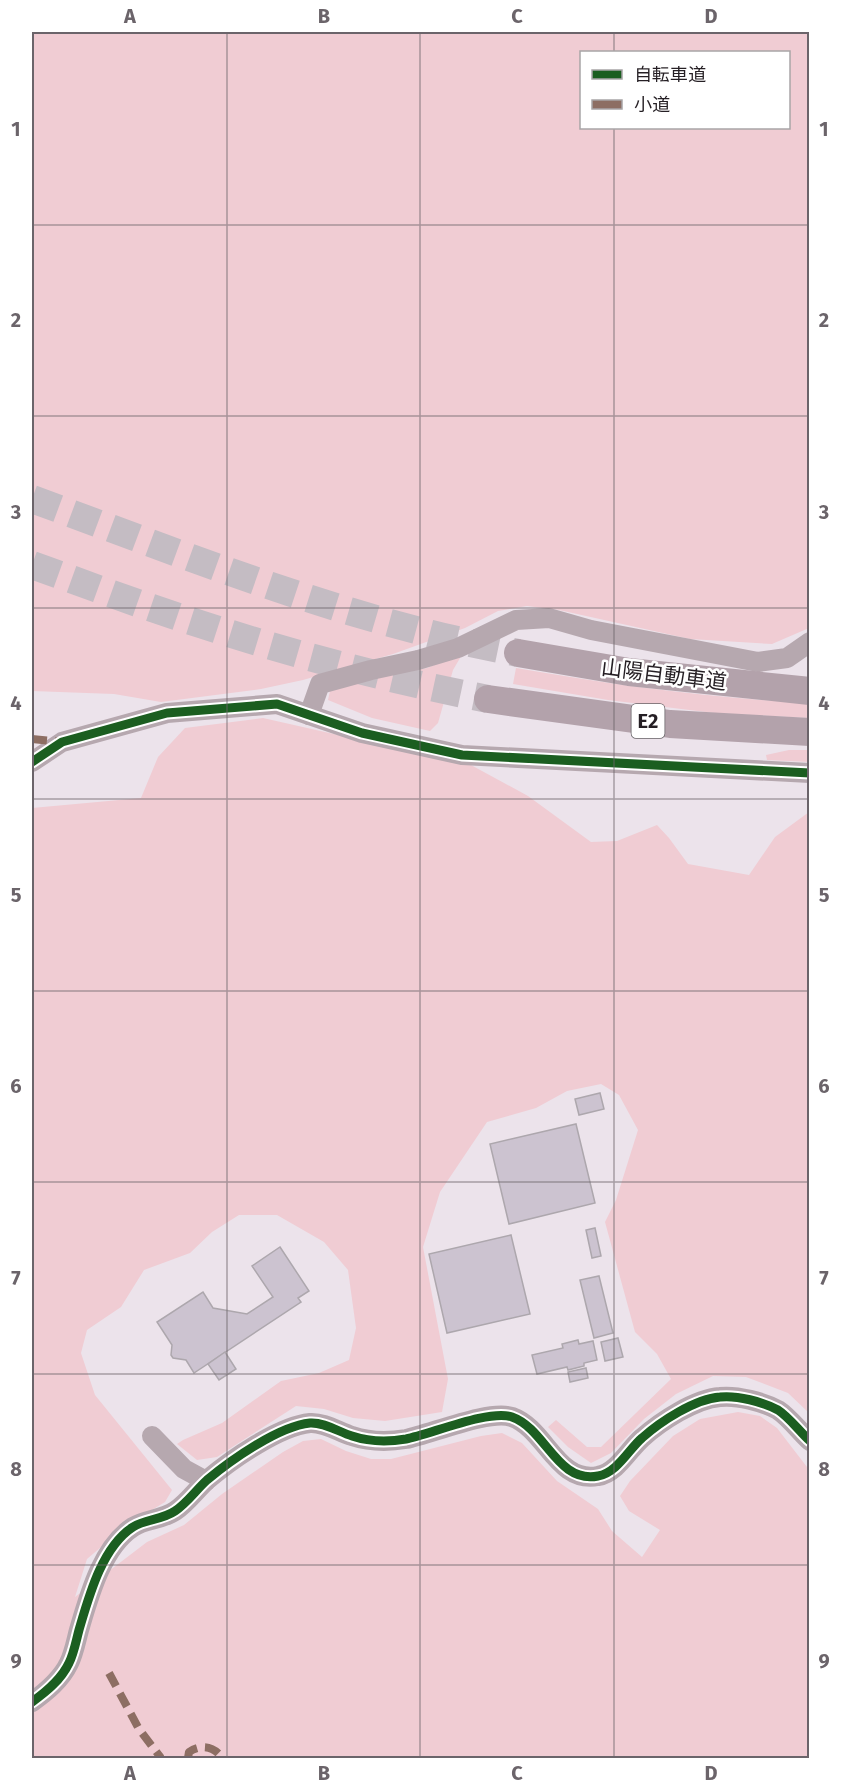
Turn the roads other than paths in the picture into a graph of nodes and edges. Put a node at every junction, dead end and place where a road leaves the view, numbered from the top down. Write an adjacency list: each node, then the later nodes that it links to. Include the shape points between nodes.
1 (810, 642): 5 (street, via 787,658 758,662 591,630 549,618 516,620 458,648 320,684)
2 (519, 653): 3 (highway, 山陽自動車道 / E2, via 629,672)
3 (810, 690)
4 (488, 699): 6 (highway, E2, via 670,724)
5 (309, 715): 7 (street, via 277,704 167,713 62,742); 8 (street, via 362,733 462,755)
6 (810, 732)
7 (32, 762)
8 (810, 773)
9 (152, 1436): 11 (street, via 184,1468)
10 (810, 1441): 11 (street, via 780,1411 755,1400 720,1396 686,1407 642,1437 616,1466 600,1476 577,1476 531,1430 512,1417 487,1417 380,1442 313,1423 294,1426)
11 (206, 1481): 12 (street, via 176,1511 136,1526 117,1540 106,1555 69,1663 56,1683)
12 (32, 1702)

